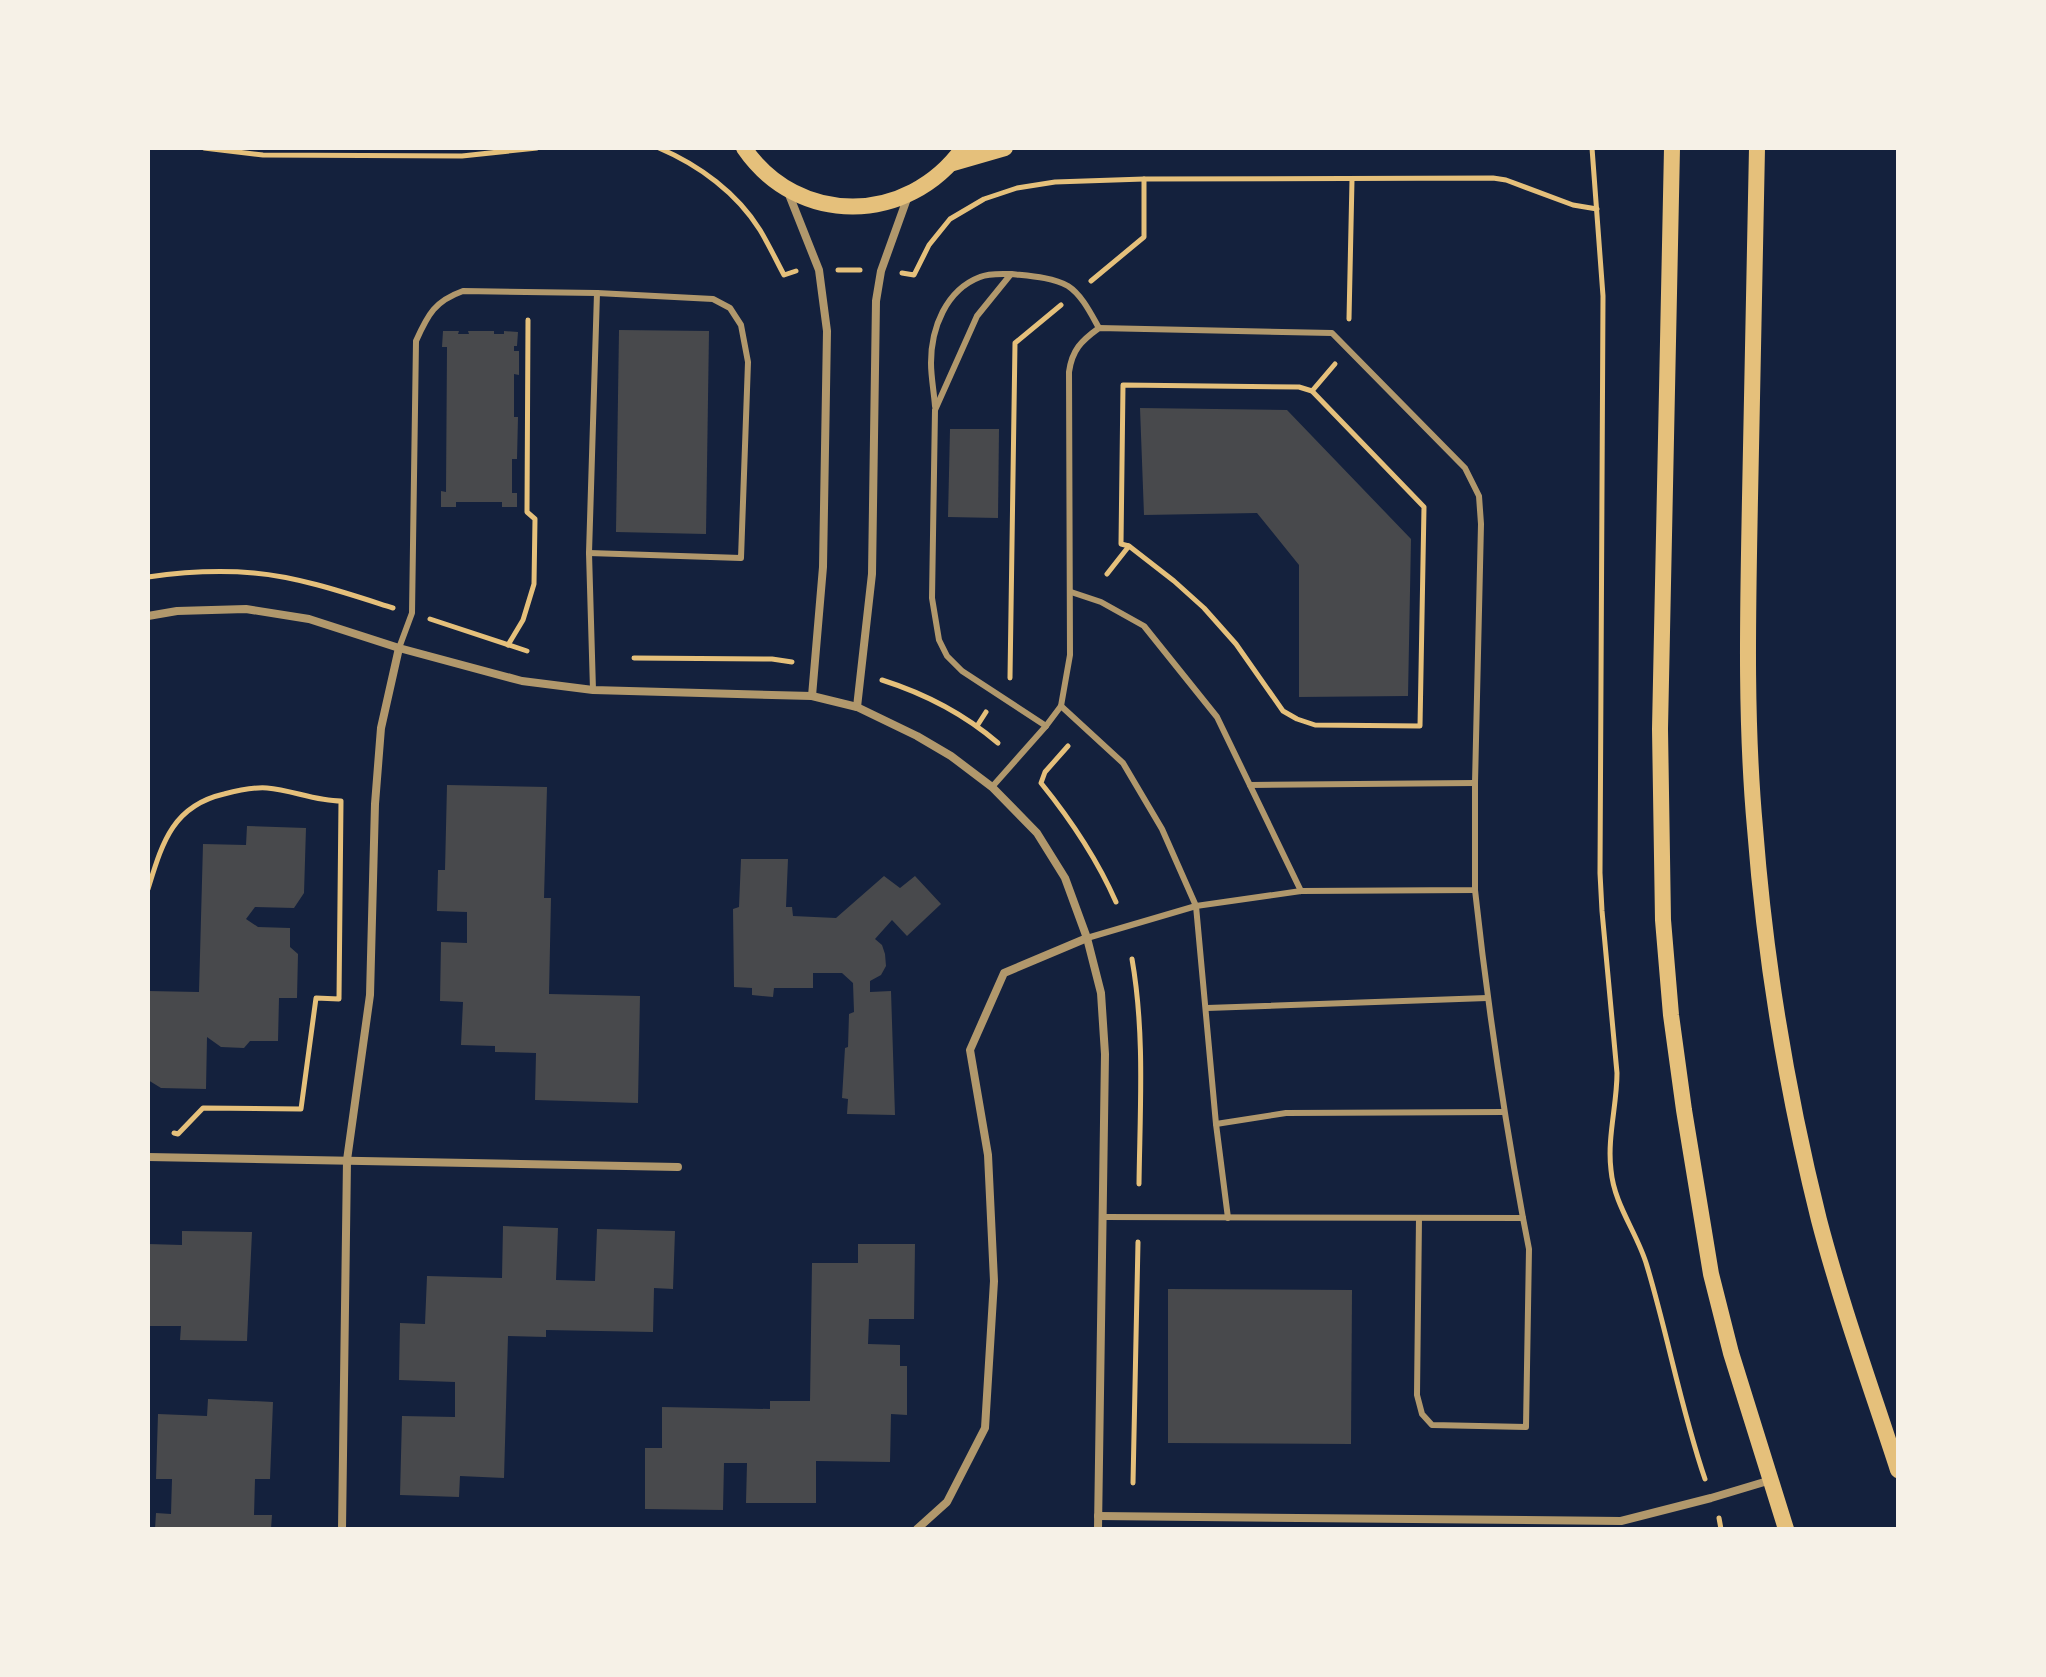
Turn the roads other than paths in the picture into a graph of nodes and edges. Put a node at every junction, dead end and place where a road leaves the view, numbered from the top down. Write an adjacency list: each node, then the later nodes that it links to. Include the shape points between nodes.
1 (744, 148): 7 (main road)
2 (963, 148): 6 (main road)
3 (1005, 148): 6 (main road)
4 (1672, 148): 41 (main road, via 1660,729 1663,920 1673,1029 1711,1274)
5 (1757, 148): 40 (main road, via 1748,635 1755,829 1782,1039 1820,1220)
6 (953, 163): 8 (main road)
7 (786, 188): 8 (main road, via 825,205 853,207); 18 (street, via 819,270 827,331 823,567)
8 (908, 196): 20 (street, via 876,301 872,574)
9 (1011, 274): 11 (lane, via 1068,287); 12 (lane, via 977,316); 12 (lane, via 983,275 962,286 947,303 934,330)
10 (597, 293): 13 (lane); 13 (lane, via 722,303 741,325 748,362 741,558); 16 (lane, via 463,291 437,303 425,321 416,341 412,613)
11 (1099, 328): 14 (lane, via 1072,356 1069,372); 22 (lane, via 1332,333 1465,468 1479,496 1481,524)
12 (935, 410): 21 (lane, via 932,598 939,640 962,671)
13 (589, 553): 17 (lane)
14 (1071, 592): 19 (lane, via 1070,655); 23 (lane, via 1144,626 1217,717)
15 (148, 616): 16 (street, via 246,609 309,619)
16 (399, 648): 17 (street, via 522,681); 34 (street, via 381,728 370,995)
17 (593, 690): 18 (street)
18 (812, 696): 20 (street)
19 (1061, 706): 21 (lane); 27 (lane, via 1123,763 1162,829)
20 (857, 707): 24 (street, via 951,756)
21 (1046, 726): 24 (lane)
22 (1475, 783): 23 (lane); 25 (lane)
23 (1250, 785): 26 (lane)
24 (992, 787): 28 (street, via 1037,833 1065,878)
25 (1475, 890): 26 (lane); 29 (lane)
26 (1301, 891): 27 (lane)
27 (1196, 906): 28 (lane); 30 (lane)
28 (1087, 938): 36 (street, via 1101,993 1105,1054); 44 (street, via 1004,973 970,1050 988,1155 994,1281 985,1428 947,1502)
29 (1487, 998): 30 (lane); 31 (lane)
30 (1207, 1008): 32 (lane)
31 (1504, 1112): 32 (lane, via 1286,1113); 39 (lane)
32 (1216, 1124): 37 (lane)
33 (148, 1157): 34 (street)
34 (347, 1160): 35 (street); 43 (street)
35 (678, 1167)
36 (1104, 1217): 37 (lane); 42 (street)
37 (1228, 1218): 38 (lane)
38 (1419, 1218): 39 (lane); 39 (lane, via 1417,1395 1422,1414 1432,1425 1526,1427 1529,1249)
39 (1523, 1218)
40 (1898, 1470)
41 (1771, 1480): 42 (street, via 1621,1521); 46 (main road)
42 (1098, 1516): 45 (street)
43 (342, 1529)
44 (917, 1529)
45 (1098, 1529)
46 (1786, 1529)

